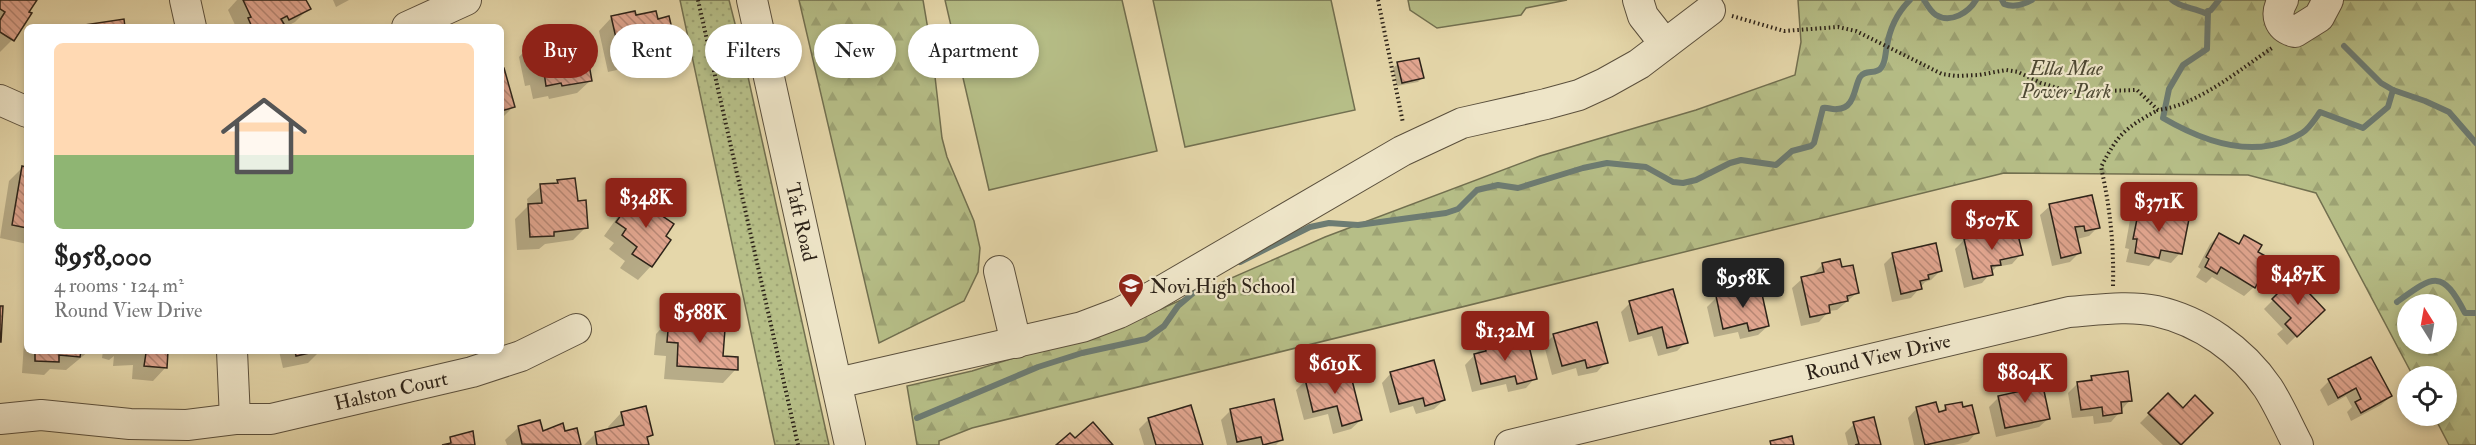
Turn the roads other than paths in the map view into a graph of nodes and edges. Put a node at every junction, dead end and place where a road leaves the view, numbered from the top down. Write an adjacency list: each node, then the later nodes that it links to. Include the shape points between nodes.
1 (185, 0): 8 (street)
2 (466, 0): 9 (street)
3 (752, 0): 17 (street, Taft Road)
4 (1638, 0): 10 (street, via 1643,16)
5 (2283, 0): 6 (street, via 2280,24 2295,32 2319,17)
6 (2328, 0)
7 (1710, 10): 10 (street)
8 (190, 24)
9 (414, 24)
10 (1665, 44): 15 (street, via 1639,64 1579,95 1462,123 1408,148 1128,309 1082,327)
11 (0, 100): 12 (street)
12 (24, 111)
13 (999, 271): 15 (street)
14 (576, 329): 19 (street, Halston Court, via 521,356 472,372 272,419)
15 (1016, 343): 17 (street)
16 (232, 354): 19 (street)
17 (837, 383): 20 (street, Taft Road)
18 (0, 419): 19 (street, Halston Court, via 41,415 187,425)
19 (235, 420)
20 (850, 445)
21 (1510, 445): 22 (street, Round View Drive, via 2069,312 2112,308 2155,311 2196,324 2232,347 2267,387)
22 (2298, 445)

